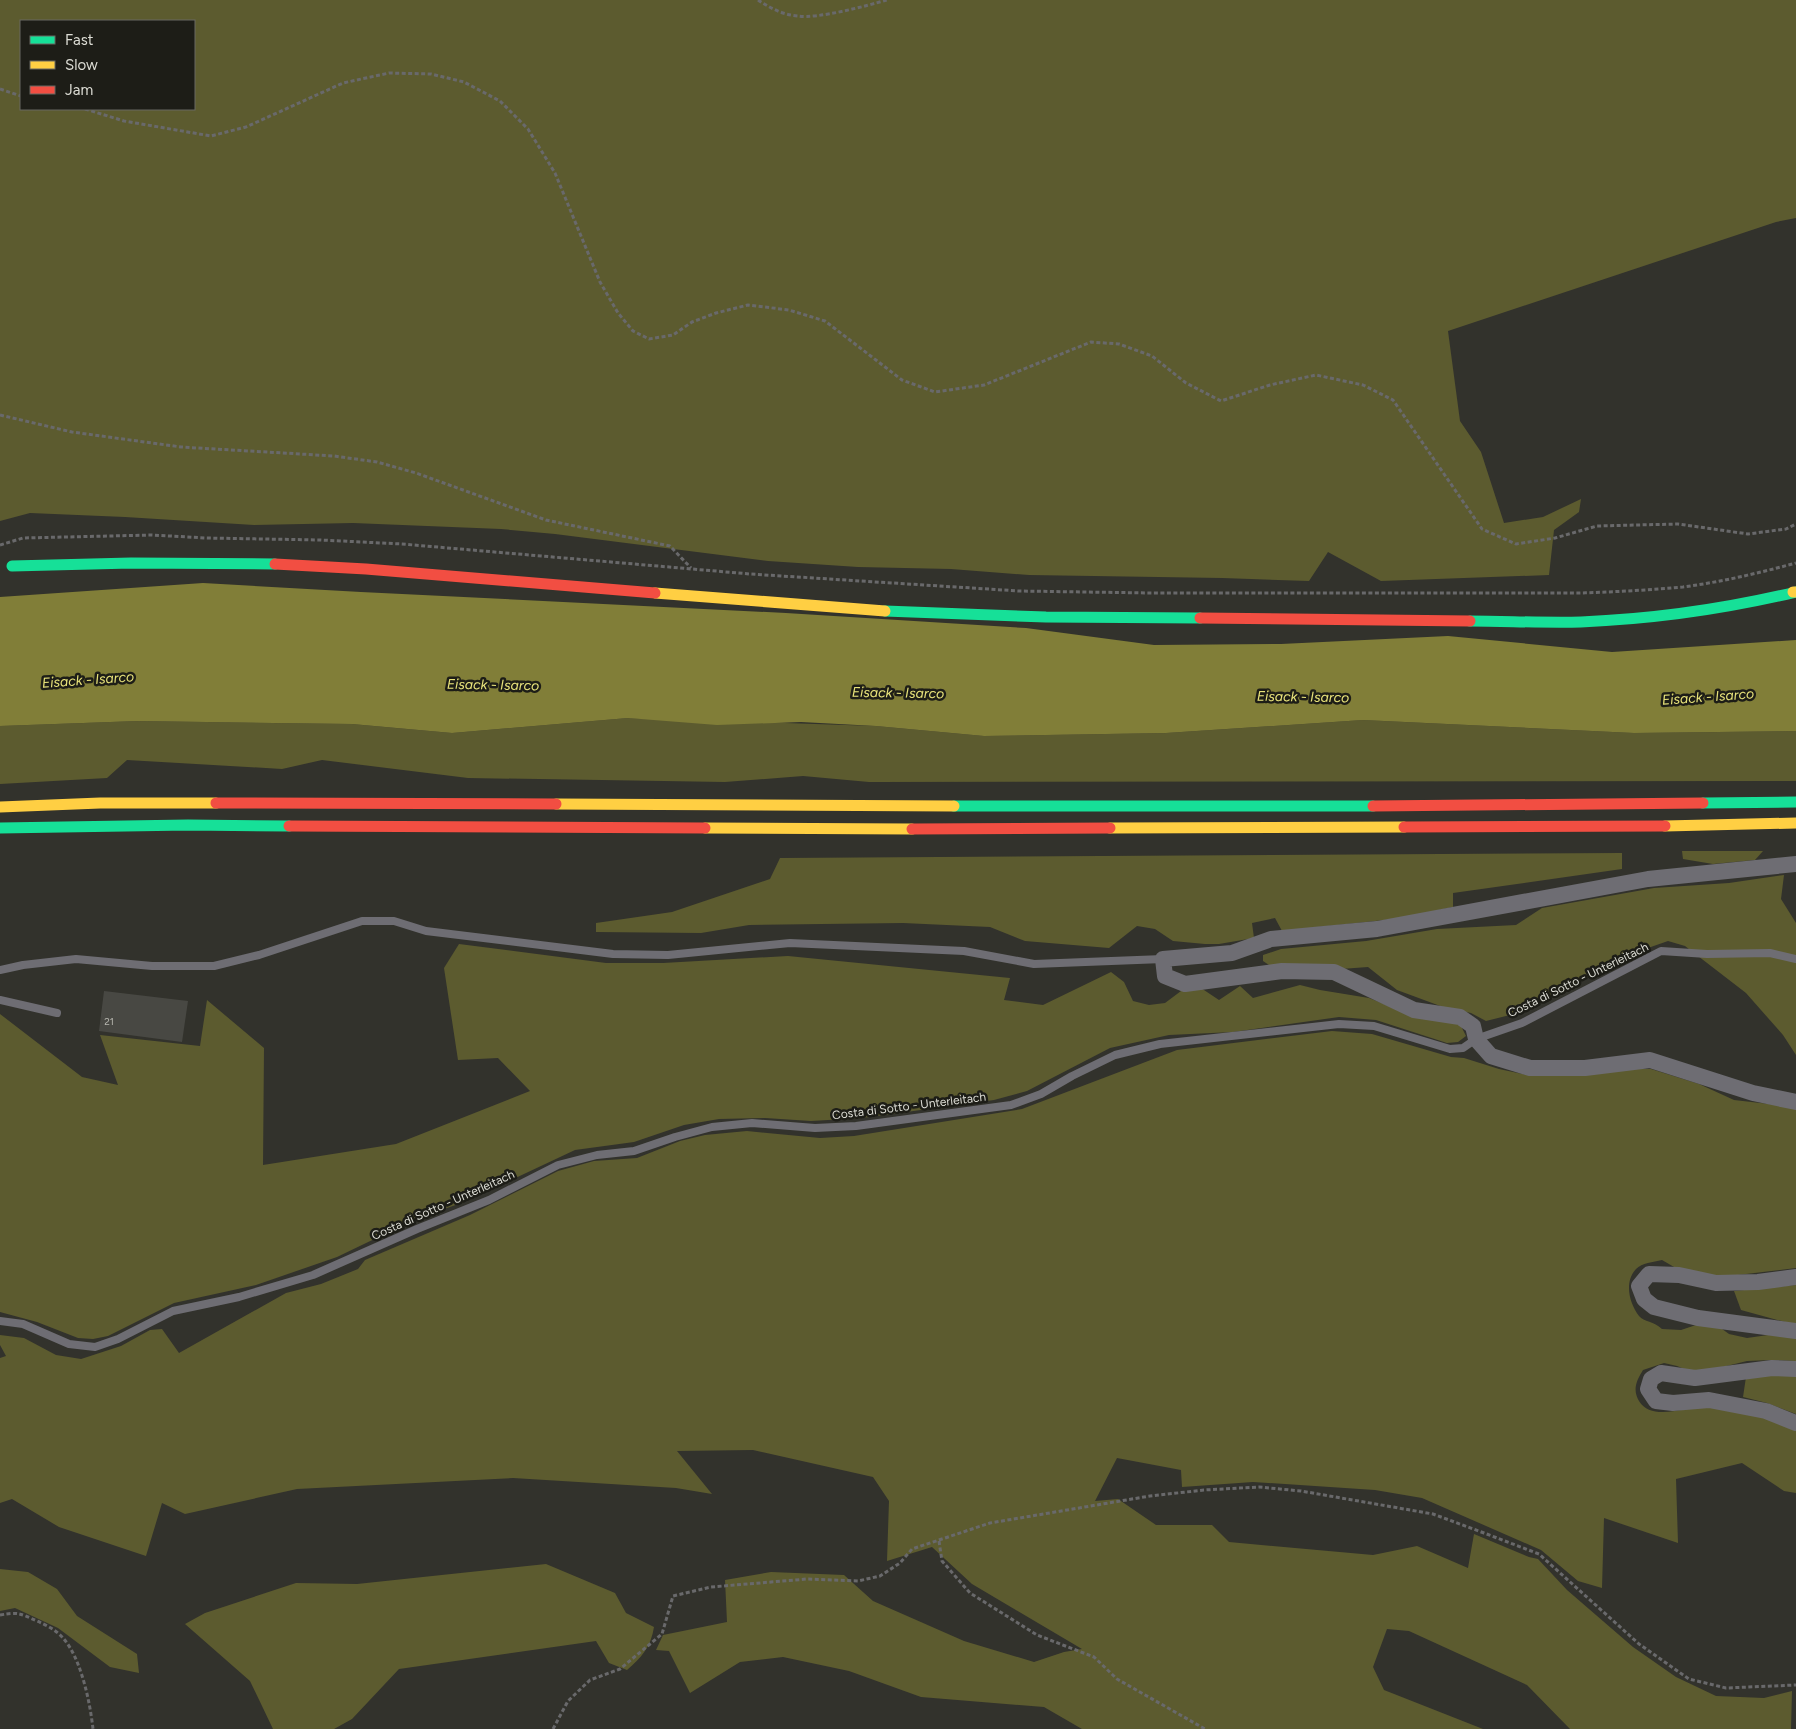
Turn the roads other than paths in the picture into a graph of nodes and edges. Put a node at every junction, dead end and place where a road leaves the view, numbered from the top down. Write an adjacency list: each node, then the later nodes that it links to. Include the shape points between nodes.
1 (12, 566): 2 (main road, via 255,563 366,569 801,605 1046,617 1579,622 1643,619 1718,609)
2 (1795, 592)
3 (1796, 802): 4 (main road, via 1000,806 100,803)
4 (0, 807)
5 (1796, 823): 6 (main road, via 991,829 188,825)
6 (0, 828)
7 (1796, 864): 8 (street, via 1648,879 1377,929 1271,939 1232,953)
8 (1163, 958): 10 (lane, via 1034,964 964,951 790,943 668,955 613,954 426,931 394,921 362,921 259,955 214,966 152,966 76,958); 13 (street, via 1166,976 1185,984 1282,971 1334,972 1414,1010 1460,1017 1473,1026)
9 (1796, 959): 13 (lane, Costa di Sotto - Unterleitach, via 1770,953 1661,951 1522,1023)
10 (0, 970)
11 (0, 1000): 12 (lane)
12 (57, 1013)
13 (1476, 1039): 14 (street, via 1491,1056 1530,1068 1584,1068 1650,1060 1753,1094); 16 (lane, Costa di Sotto - Unterleitach, via 1463,1048 1450,1048 1374,1026 1338,1024 1170,1043 1115,1055 1041,1094 1012,1105 856,1126 815,1128 752,1123 712,1127 634,1151 597,1155 558,1165 488,1200 313,1275 239,1297 172,1311 95,1347 69,1344 23,1324)
14 (1796, 1102)
15 (1796, 1277): 17 (street, via 1716,1284 1679,1275 1648,1274 1640,1286 1644,1299 1654,1308 1698,1318)
16 (0, 1321)
17 (1796, 1332)
18 (1796, 1369): 19 (street, via 1772,1368 1695,1378 1661,1373 1651,1379 1648,1389 1656,1401 1709,1400 1766,1411)
19 (1796, 1423)

